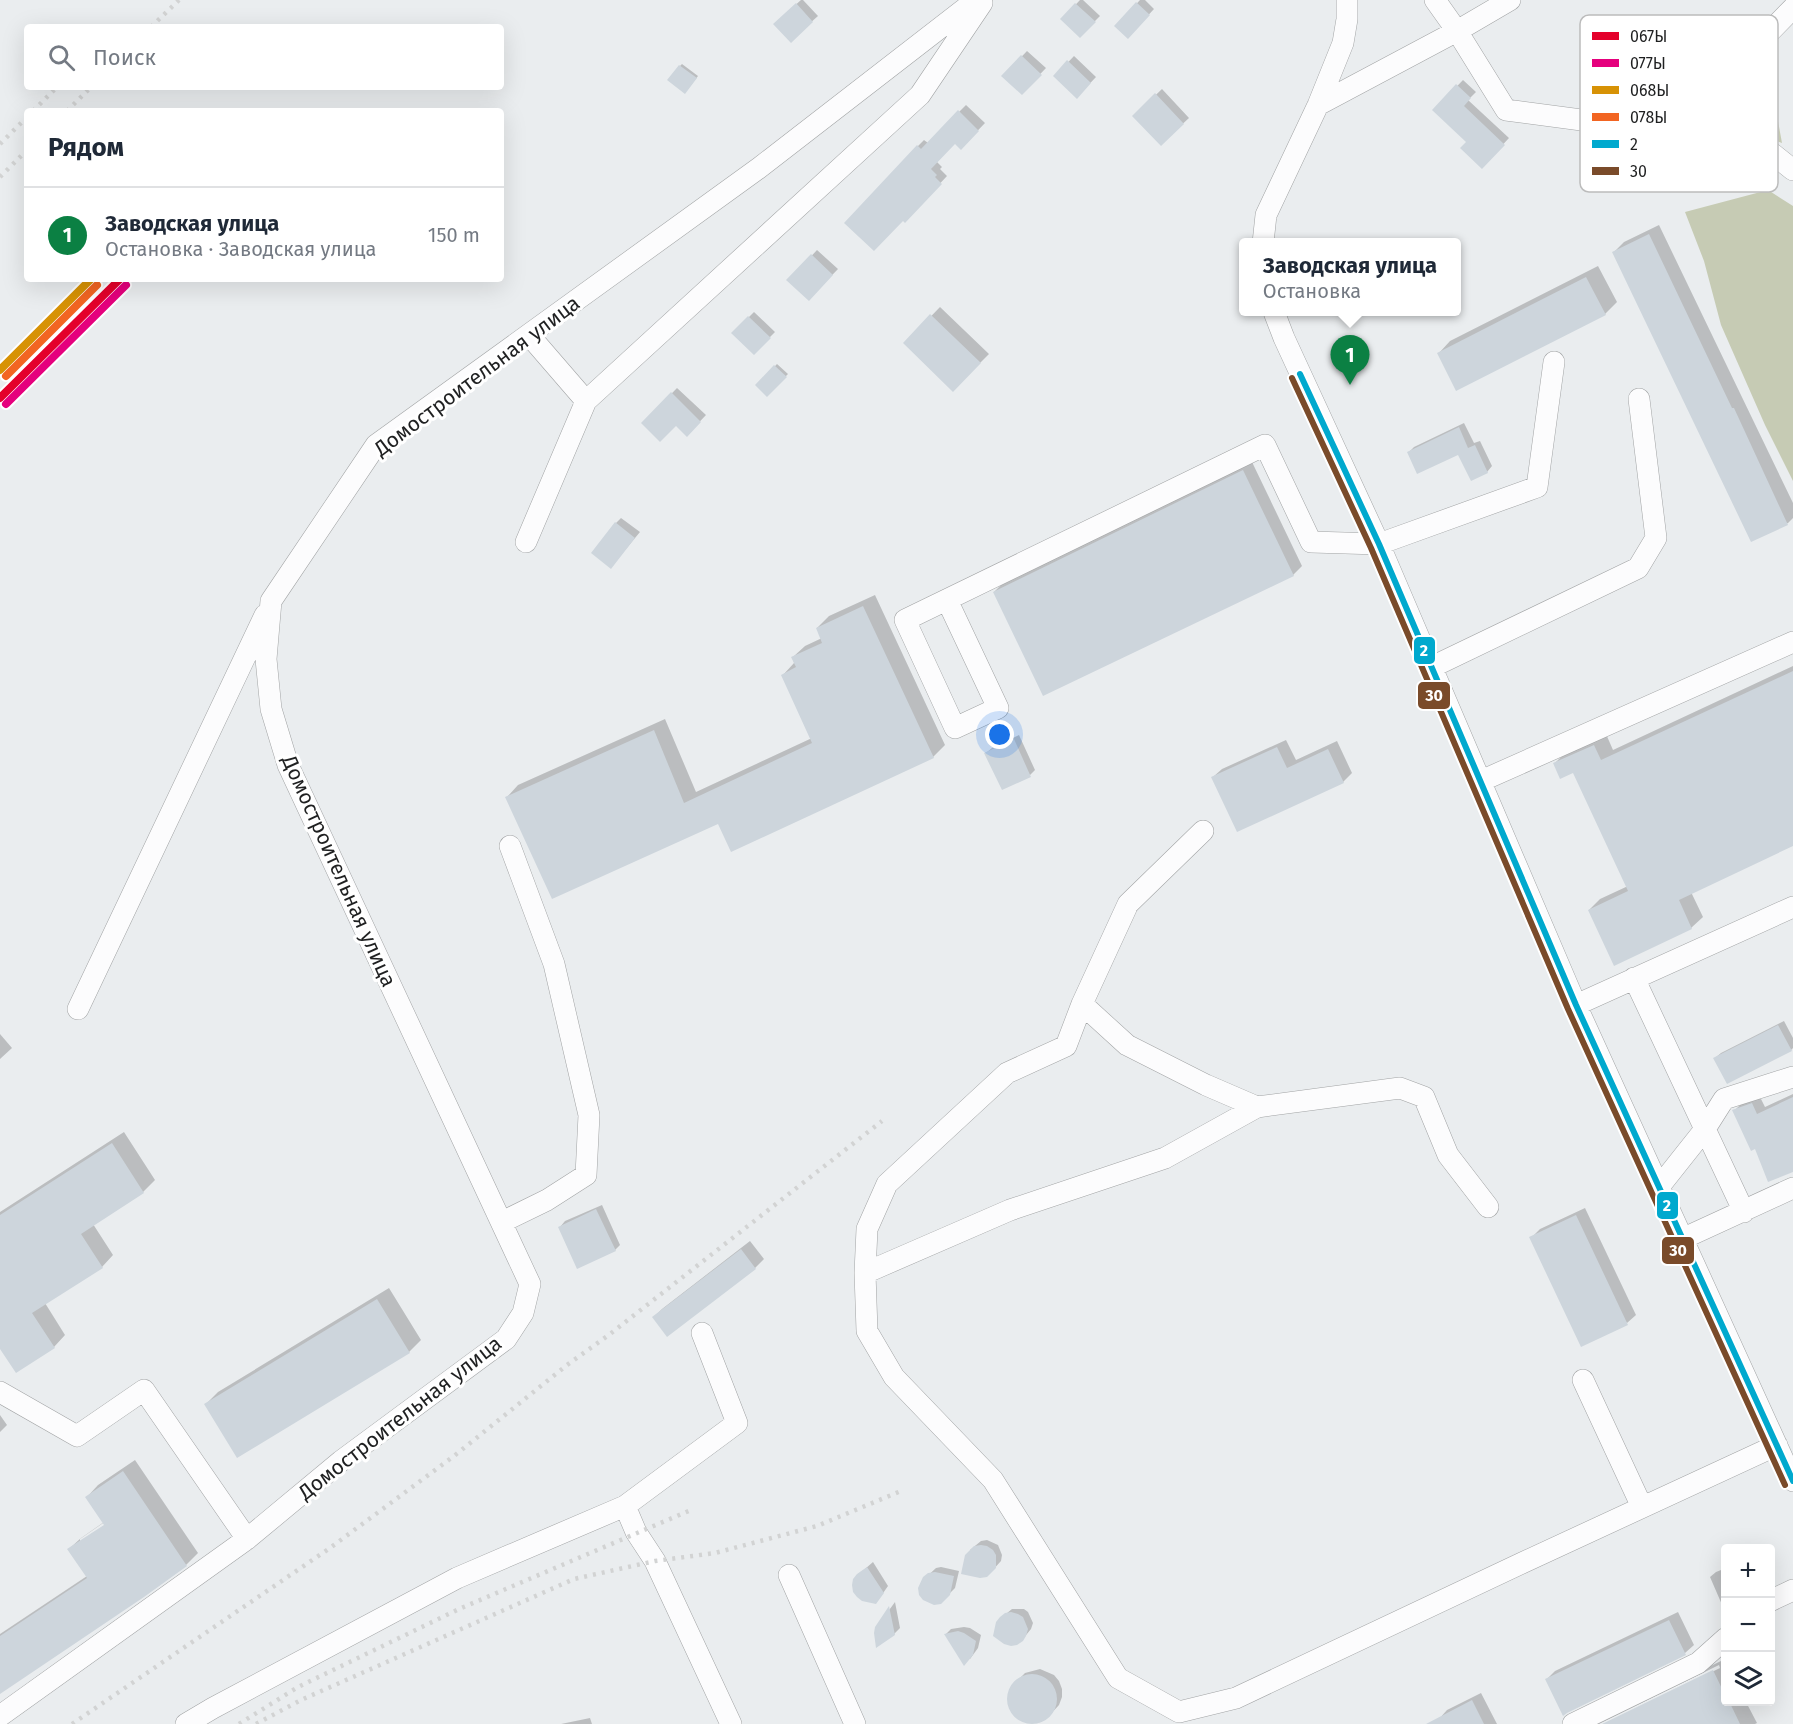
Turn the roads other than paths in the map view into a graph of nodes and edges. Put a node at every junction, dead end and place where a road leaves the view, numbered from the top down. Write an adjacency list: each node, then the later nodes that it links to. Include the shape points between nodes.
1 (976, 0): 15 (street, Домостроительная улица, via 759,168)
2 (984, 0): 18 (street, via 920,95)
3 (1347, 0): 9 (street, via 1343,43)
4 (1435, 0): 8 (street)
5 (1510, 0): 8 (street)
6 (1793, 8): 7 (street)
7 (1778, 23)
8 (1457, 31): 9 (street); 10 (street, via 1506,110)
9 (1318, 105): 13 (street, via 1266,215)
10 (1580, 120)
11 (1778, 158): 12 (street)
12 (1793, 170)
13 (1264, 238)
14 (1276, 316): 20 (street)
15 (529, 335): 18 (street); 22 (street, Домостроительная улица, via 376,446)
16 (1554, 362): 20 (street, via 1537,487)
17 (1640, 399): 24 (street, via 1656,538 1638,568)
18 (586, 401): 19 (street)
19 (526, 542)
20 (1379, 544): 21 (street, via 1311,542 1264,445); 24 (street)
21 (948, 600): 21 (street, via 905,620 956,728 999,708)
22 (272, 601): 32 (street); 40 (street, Домостроительная улица, via 266,660 272,709 288,765)
23 (1793, 642): 25 (street)
24 (1432, 667): 25 (street)
25 (1480, 781): 31 (street)
26 (1203, 831): 30 (street, via 1128,904)
27 (510, 846): 40 (street, via 554,964 590,1115 586,1175)
28 (1793, 908): 29 (street)
29 (1634, 978): 31 (street); 35 (street)
30 (1082, 1004): 34 (street, via 1127,1045); 42 (street, via 1066,1046 1007,1073 888,1184 867,1229)
31 (1576, 1005): 36 (street)
32 (78, 1009)
33 (1793, 1077): 35 (street, via 1724,1100)
34 (1257, 1107): 38 (street, via 1400,1088 1424,1097 1448,1155); 42 (street, via 1165,1158 1010,1210)
35 (1705, 1129): 36 (street); 39 (street)
36 (1659, 1187): 41 (street)
37 (1793, 1188): 39 (street)
38 (1488, 1207)
39 (1744, 1212): 41 (street)
40 (502, 1222): 50 (street, Домостроительная улица, via 530,1284 523,1312 506,1339 341,1461)
41 (1682, 1239): 46 (street)
42 (865, 1273): 49 (street, via 867,1331 894,1377 993,1480 1118,1678 1179,1712 1236,1698)
43 (702, 1333): 48 (street, via 738,1423)
44 (1583, 1380): 49 (street)
45 (0, 1392): 50 (street, via 77,1436 144,1390)
46 (1777, 1445): 47 (street); 49 (street)
47 (1793, 1481)
48 (625, 1506): 56 (street, via 457,1578); 57 (street)
49 (1642, 1507)
50 (247, 1539): 55 (street, Домостроительная улица)
51 (789, 1575): 58 (street)
52 (1793, 1590): 53 (street)
53 (1775, 1599)
54 (1721, 1642): 59 (street, via 1698,1663)
55 (0, 1716)
56 (186, 1724)
57 (731, 1724)
58 (855, 1724)
59 (1573, 1724)

